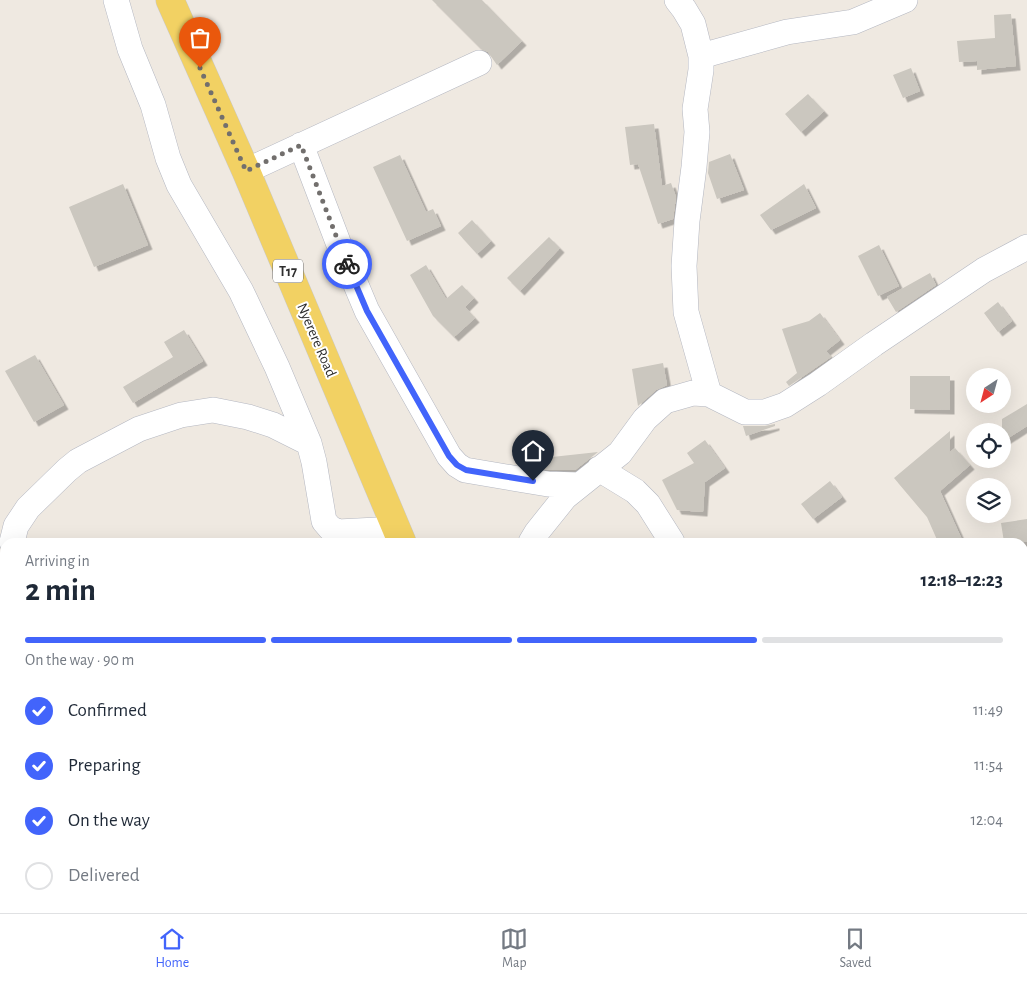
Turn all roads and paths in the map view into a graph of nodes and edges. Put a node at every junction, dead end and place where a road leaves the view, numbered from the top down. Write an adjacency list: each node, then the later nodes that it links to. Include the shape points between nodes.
1 (116, 0): 11 (street, via 130,49 153,105 179,185 241,291 278,366)
2 (170, 0): 8 (main road, Nyerere Road / T17)
3 (677, 0): 5 (street, via 693,24)
4 (905, 0): 5 (street, via 853,22 787,32)
5 (701, 56): 10 (street, via 684,266 686,312)
6 (479, 63): 7 (street)
7 (301, 145): 8 (street); 13 (street, via 367,311 449,456 466,470 548,484)
8 (246, 171): 14 (main road, Nyerere Road / T17)
9 (1027, 247): 10 (street, via 984,270 785,405 765,412 745,412)
10 (709, 394): 12 (street, via 693,393 665,401 645,419 620,453)
11 (308, 443): 14 (street, via 324,520 330,528 338,532); 15 (street, via 274,425 213,410 139,428 66,470 28,508 16,526)
12 (599, 469): 13 (street); 17 (street, via 635,491 648,504)
13 (579, 485): 16 (street, via 565,497)
14 (400, 536)
15 (13, 538)
16 (533, 538)
17 (669, 538)

